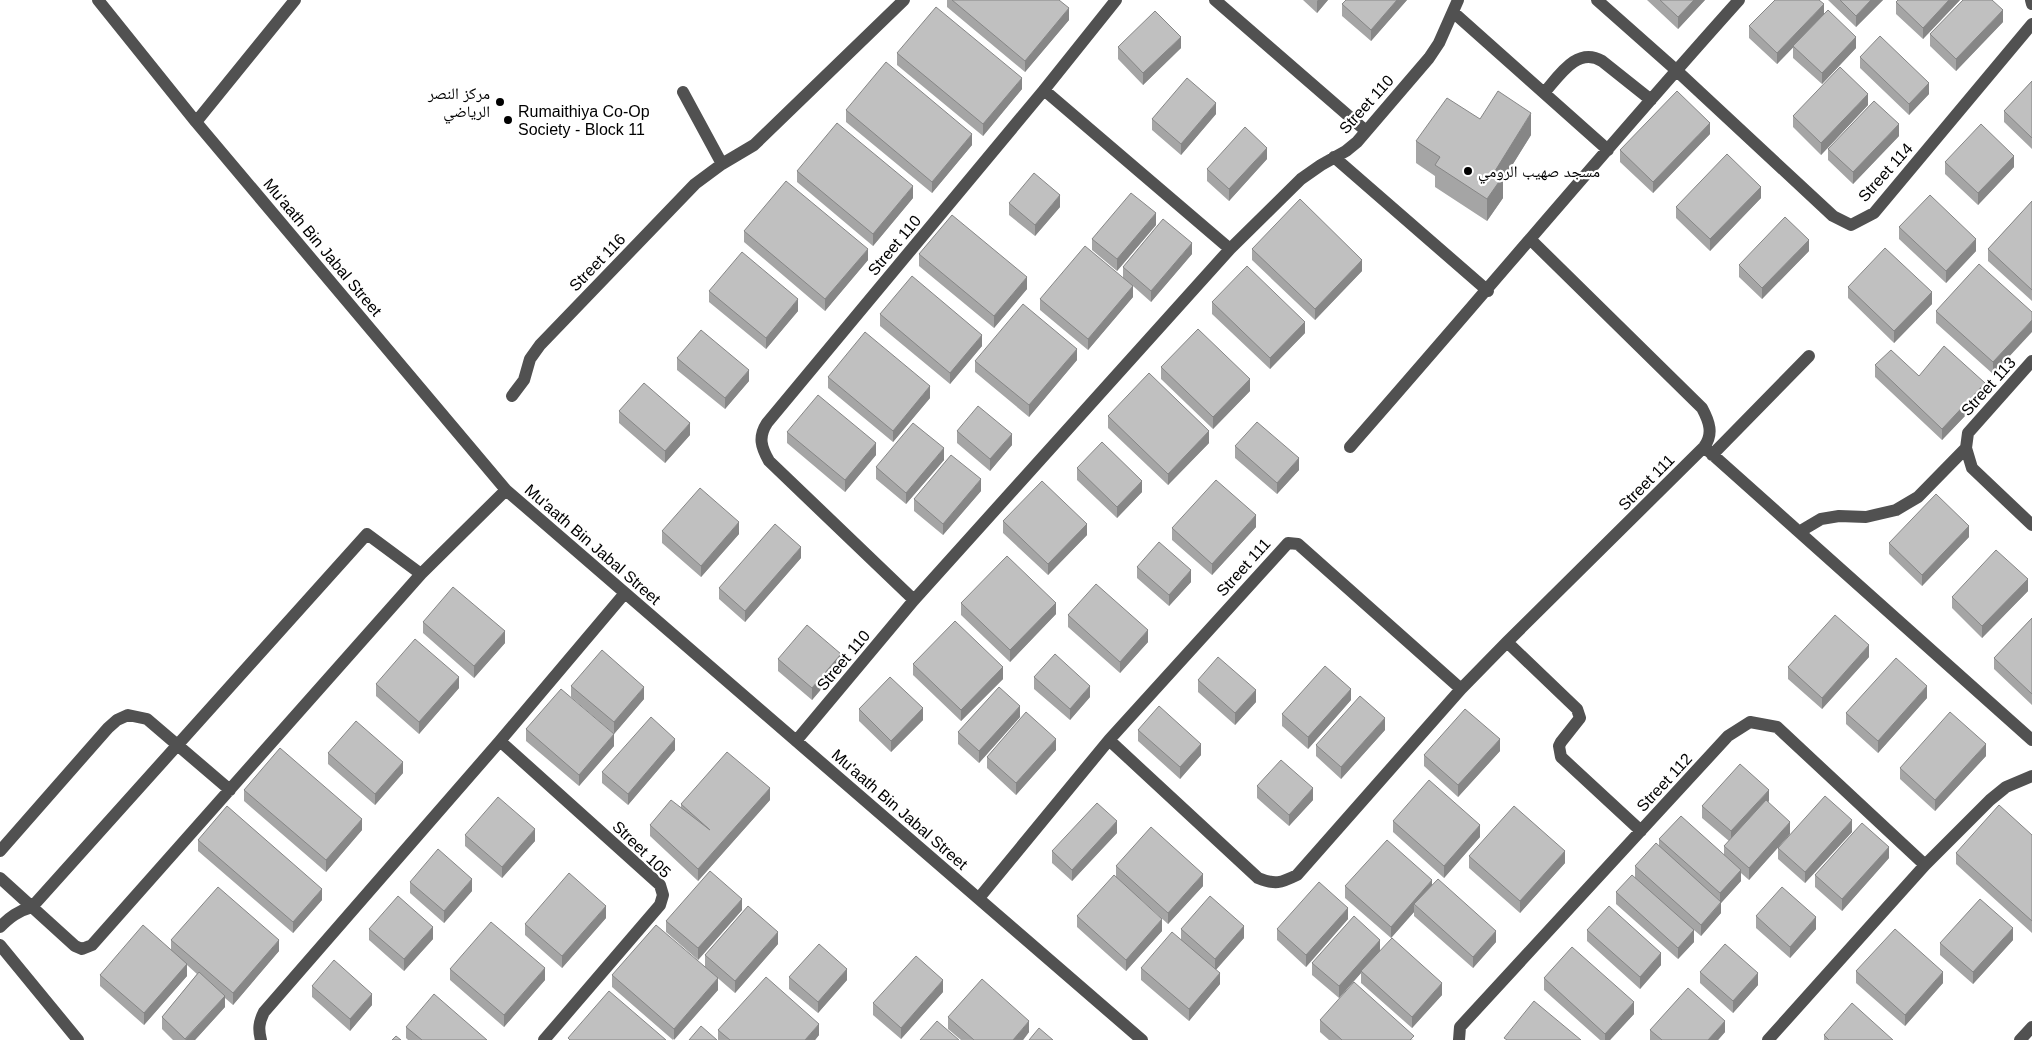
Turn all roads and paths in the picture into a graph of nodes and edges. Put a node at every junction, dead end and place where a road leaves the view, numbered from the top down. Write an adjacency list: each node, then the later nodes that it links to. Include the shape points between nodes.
1 (98, 0): 17 (street, Mu'aath Bin Jabal Street)
2 (295, 0): 17 (street)
3 (904, 0): 21 (street, Street 116, via 762,138)
4 (1116, 0): 13 (street)
5 (1215, 0): 18 (street)
6 (1597, 0): 12 (street, Street 114)
7 (1739, 0): 12 (street)
8 (2030, 0): 9 (street)
9 (2032, 4)
10 (1455, 6): 15 (street); 18 (street, Street 110, via 1429,58)
11 (2032, 24): 12 (street, Street 114, via 1874,212 1851,225 1833,216)
12 (1676, 70): 16 (street)
13 (1044, 90): 23 (street); 36 (street, Street 110, via 761,432 761,446 769,461)
14 (683, 92): 21 (street)
15 (1544, 93): 16 (street, via 1567,67 1588,55 1602,60); 19 (street)
16 (1651, 100): 19 (street)
17 (196, 122): 31 (street, Mu'aath Bin Jabal Street)
18 (1366, 131): 20 (street, Street 110, via 1346,151)
19 (1608, 150): 22 (street)
20 (1334, 157): 23 (street, Street 110, via 1301,179); 24 (street)
21 (722, 164): 27 (street, Street 116, via 695,184 540,346 530,359 524,380)
22 (1530, 240): 24 (street); 30 (street, via 1702,408 1710,424)
23 (1230, 249): 36 (street, Street 110)
24 (1488, 291): 28 (street)
25 (1809, 356): 30 (street, Street 111)
26 (2032, 361): 29 (street, Street 113, via 1968,433)
27 (512, 396)
28 (1350, 447)
29 (1966, 448): 32 (street, via 1972,468); 33 (street, via 1918,497 1896,510 1866,517 1821,519)
30 (1708, 451): 33 (street); 37 (street, Street 111)
31 (506, 490): 34 (street); 35 (street, Mu'aath Bin Jabal Street)
32 (2032, 525)
33 (1799, 532): 40 (street)
34 (421, 574): 43 (street, via 367,534); 45 (street)
35 (625, 593): 41 (street); 42 (street, Mu'aath Bin Jabal Street)
36 (914, 600): 42 (street, Street 110)
37 (1506, 642): 38 (street, Street 111); 46 (street, via 1577,709 1580,718 1561,742 1561,757)
38 (1462, 689): 39 (street, Street 111, via 1297,875 1281,883 1258,878); 39 (street, Street 111, via 1298,544 1291,542 1284,545)
39 (1109, 740): 50 (street, Street 111)
40 (2032, 740)
41 (500, 741): 56 (street, via 264,1012 258,1030); 57 (street, Street 105, via 660,885 663,894 660,905)
42 (796, 741): 50 (street, Mu'aath Bin Jabal Street)
43 (179, 744): 45 (street); 47 (street, via 147,719 128,715 117,720); 51 (street)
44 (2032, 776): 48 (street, via 2006,787 1990,800)
45 (230, 790): 51 (street, via 92,945 82,949 75,946)
46 (1641, 831): 48 (street, Street 112, via 1728,736 1750,722 1777,727); 59 (street, Street 112, via 1460,1027)
47 (0, 851)
48 (1925, 865): 60 (street)
49 (0, 878): 51 (street)
50 (979, 898): 58 (street, Mu'aath Bin Jabal Street)
51 (32, 908): 52 (street, via 17,912)
52 (0, 927)
53 (0, 945): 55 (street)
54 (2032, 1027): 61 (street)
55 (78, 1040)
56 (261, 1040)
57 (544, 1040)
58 (1142, 1040)
59 (1459, 1040)
60 (1768, 1040)
61 (2020, 1040)

